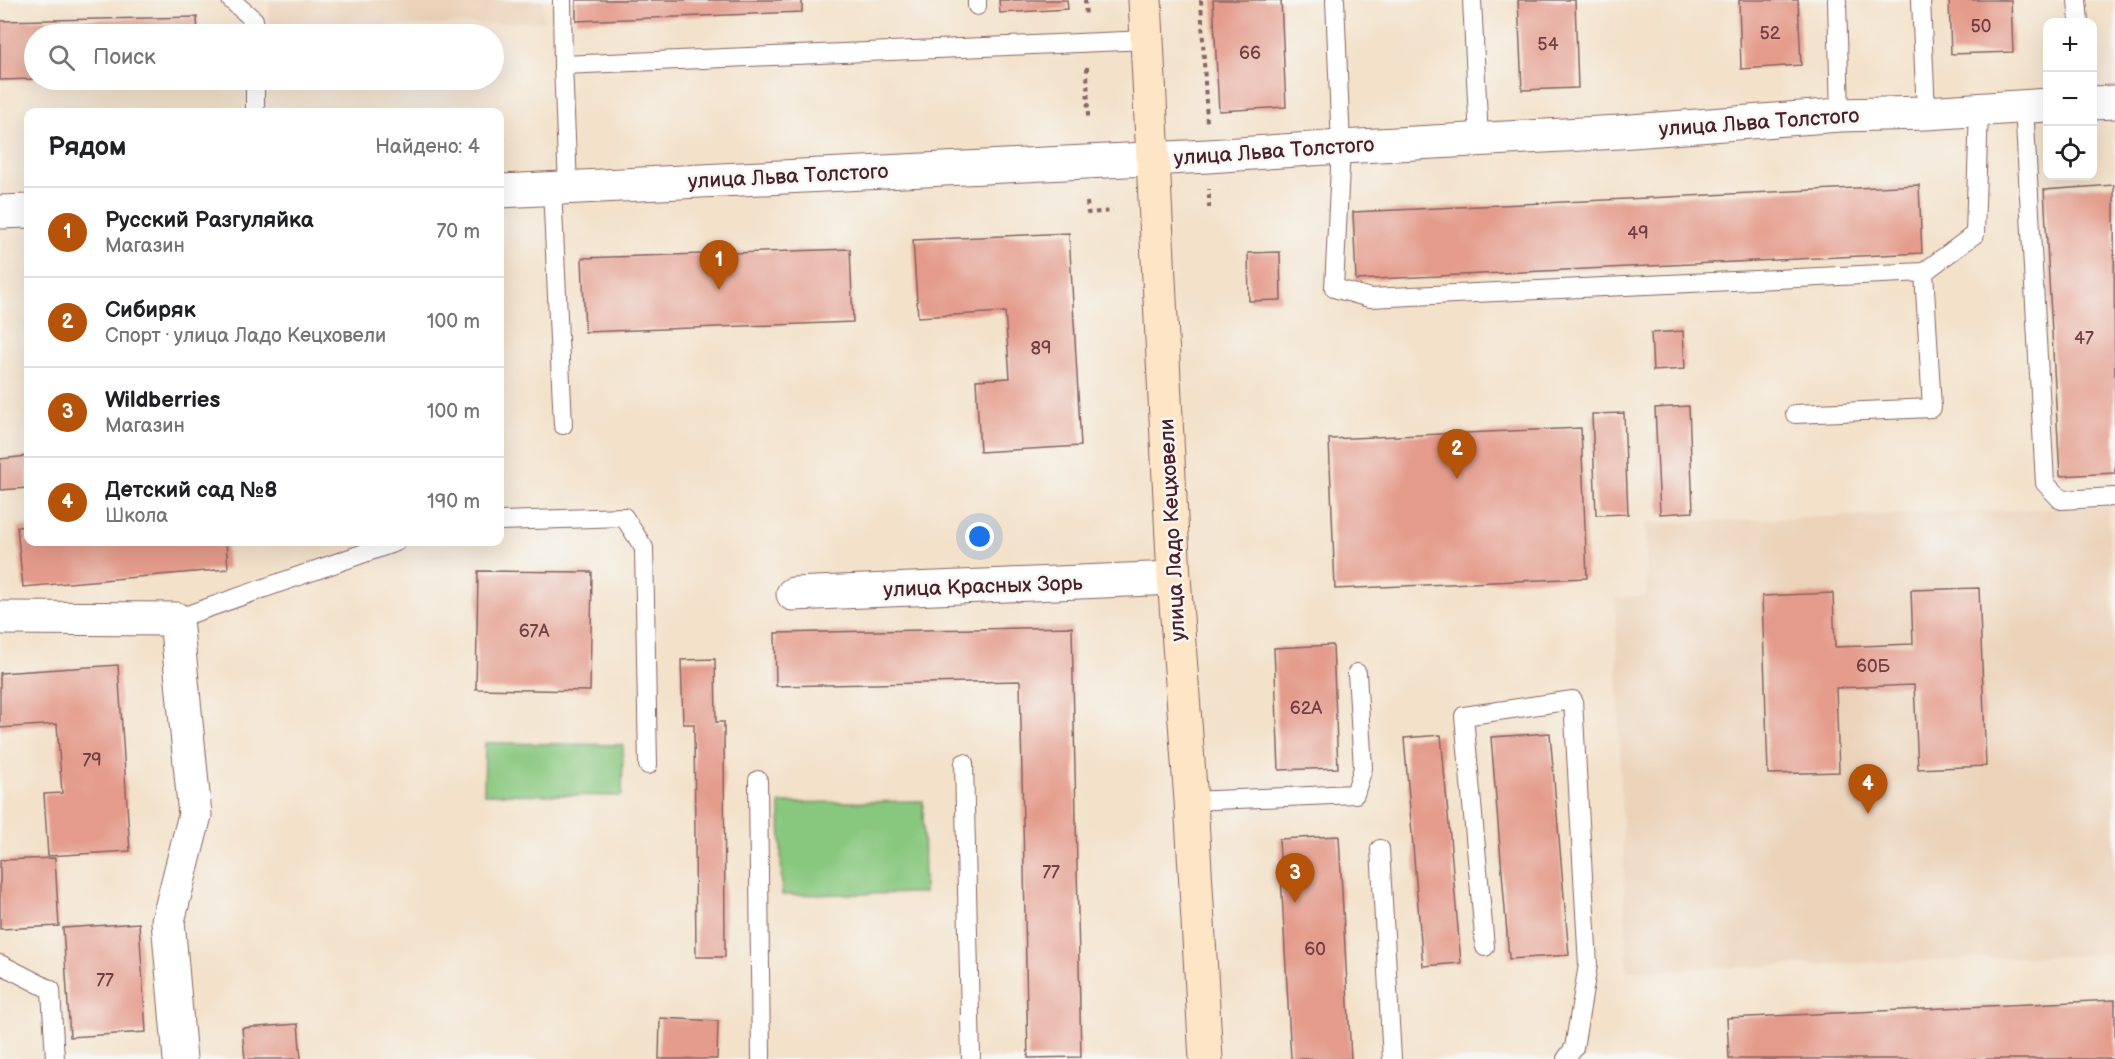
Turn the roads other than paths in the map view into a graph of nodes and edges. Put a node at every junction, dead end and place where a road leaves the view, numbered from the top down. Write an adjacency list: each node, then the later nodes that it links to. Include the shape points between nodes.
1 (231, 0): 10 (lane)
2 (562, 0): 12 (lane)
3 (1145, 0): 11 (main road, улица Ладо Кецховели)
4 (1335, 0): 22 (lane)
5 (1472, 0): 21 (lane)
6 (1837, 0): 20 (lane)
7 (1921, 0): 19 (lane)
8 (2077, 0): 9 (lane)
9 (2079, 18)
10 (254, 24)
11 (1148, 40): 12 (lane); 23 (main road, улица Ладо Кецховели)
12 (562, 66): 24 (lane)
13 (255, 90): 17 (lane)
14 (2115, 102): 15 (street)
15 (2097, 103)
16 (2036, 105): 18 (street, улица Льва Толстого); 31 (lane, via 2045,483 2061,500)
17 (255, 108)
18 (1978, 108): 19 (street, улица Льва Толстого); 28 (lane, via 1975,234)
19 (1926, 113): 20 (street, улица Льва Толстого)
20 (1840, 115): 21 (street, улица Льва Толстого)
21 (1479, 139): 22 (street, улица Льва Толстого)
22 (1341, 147): 23 (street, улица Льва Толстого); 28 (lane, via 1334,288 1370,298)
23 (1152, 159): 24 (street, улица Льва Толстого); 34 (main road, улица Ладо Кецховели)
24 (560, 187): 25 (street, улица Льва Толстого); 30 (lane)
25 (504, 191)
26 (24, 211): 27 (street)
27 (0, 212)
28 (1924, 272): 29 (lane, via 1932,408)
29 (1795, 414)
30 (562, 425)
31 (2115, 497)
32 (504, 521): 40 (lane, via 624,517 644,548)
33 (385, 546): 37 (lane)
34 (1174, 578): 35 (street, улица Красных Зорь); 42 (main road, улица Ладо Кецховели)
35 (793, 594)
36 (0, 618): 37 (street)
37 (176, 619): 47 (street, via 195,815 168,921)
38 (1357, 673): 42 (lane, via 1363,768 1355,794)
39 (963, 763): 49 (lane)
40 (648, 765)
41 (758, 780): 48 (lane)
42 (1191, 801): 50 (main road, улица Ладо Кецховели)
43 (1380, 849): 51 (lane)
44 (1485, 947): 52 (lane, via 1464,716 1573,700 1587,965 1574,1048)
45 (0, 964): 46 (lane, via 51,990)
46 (55, 1059)
47 (180, 1059)
48 (761, 1059)
49 (971, 1059)
50 (1206, 1059)
51 (1392, 1059)
52 (1566, 1059)

